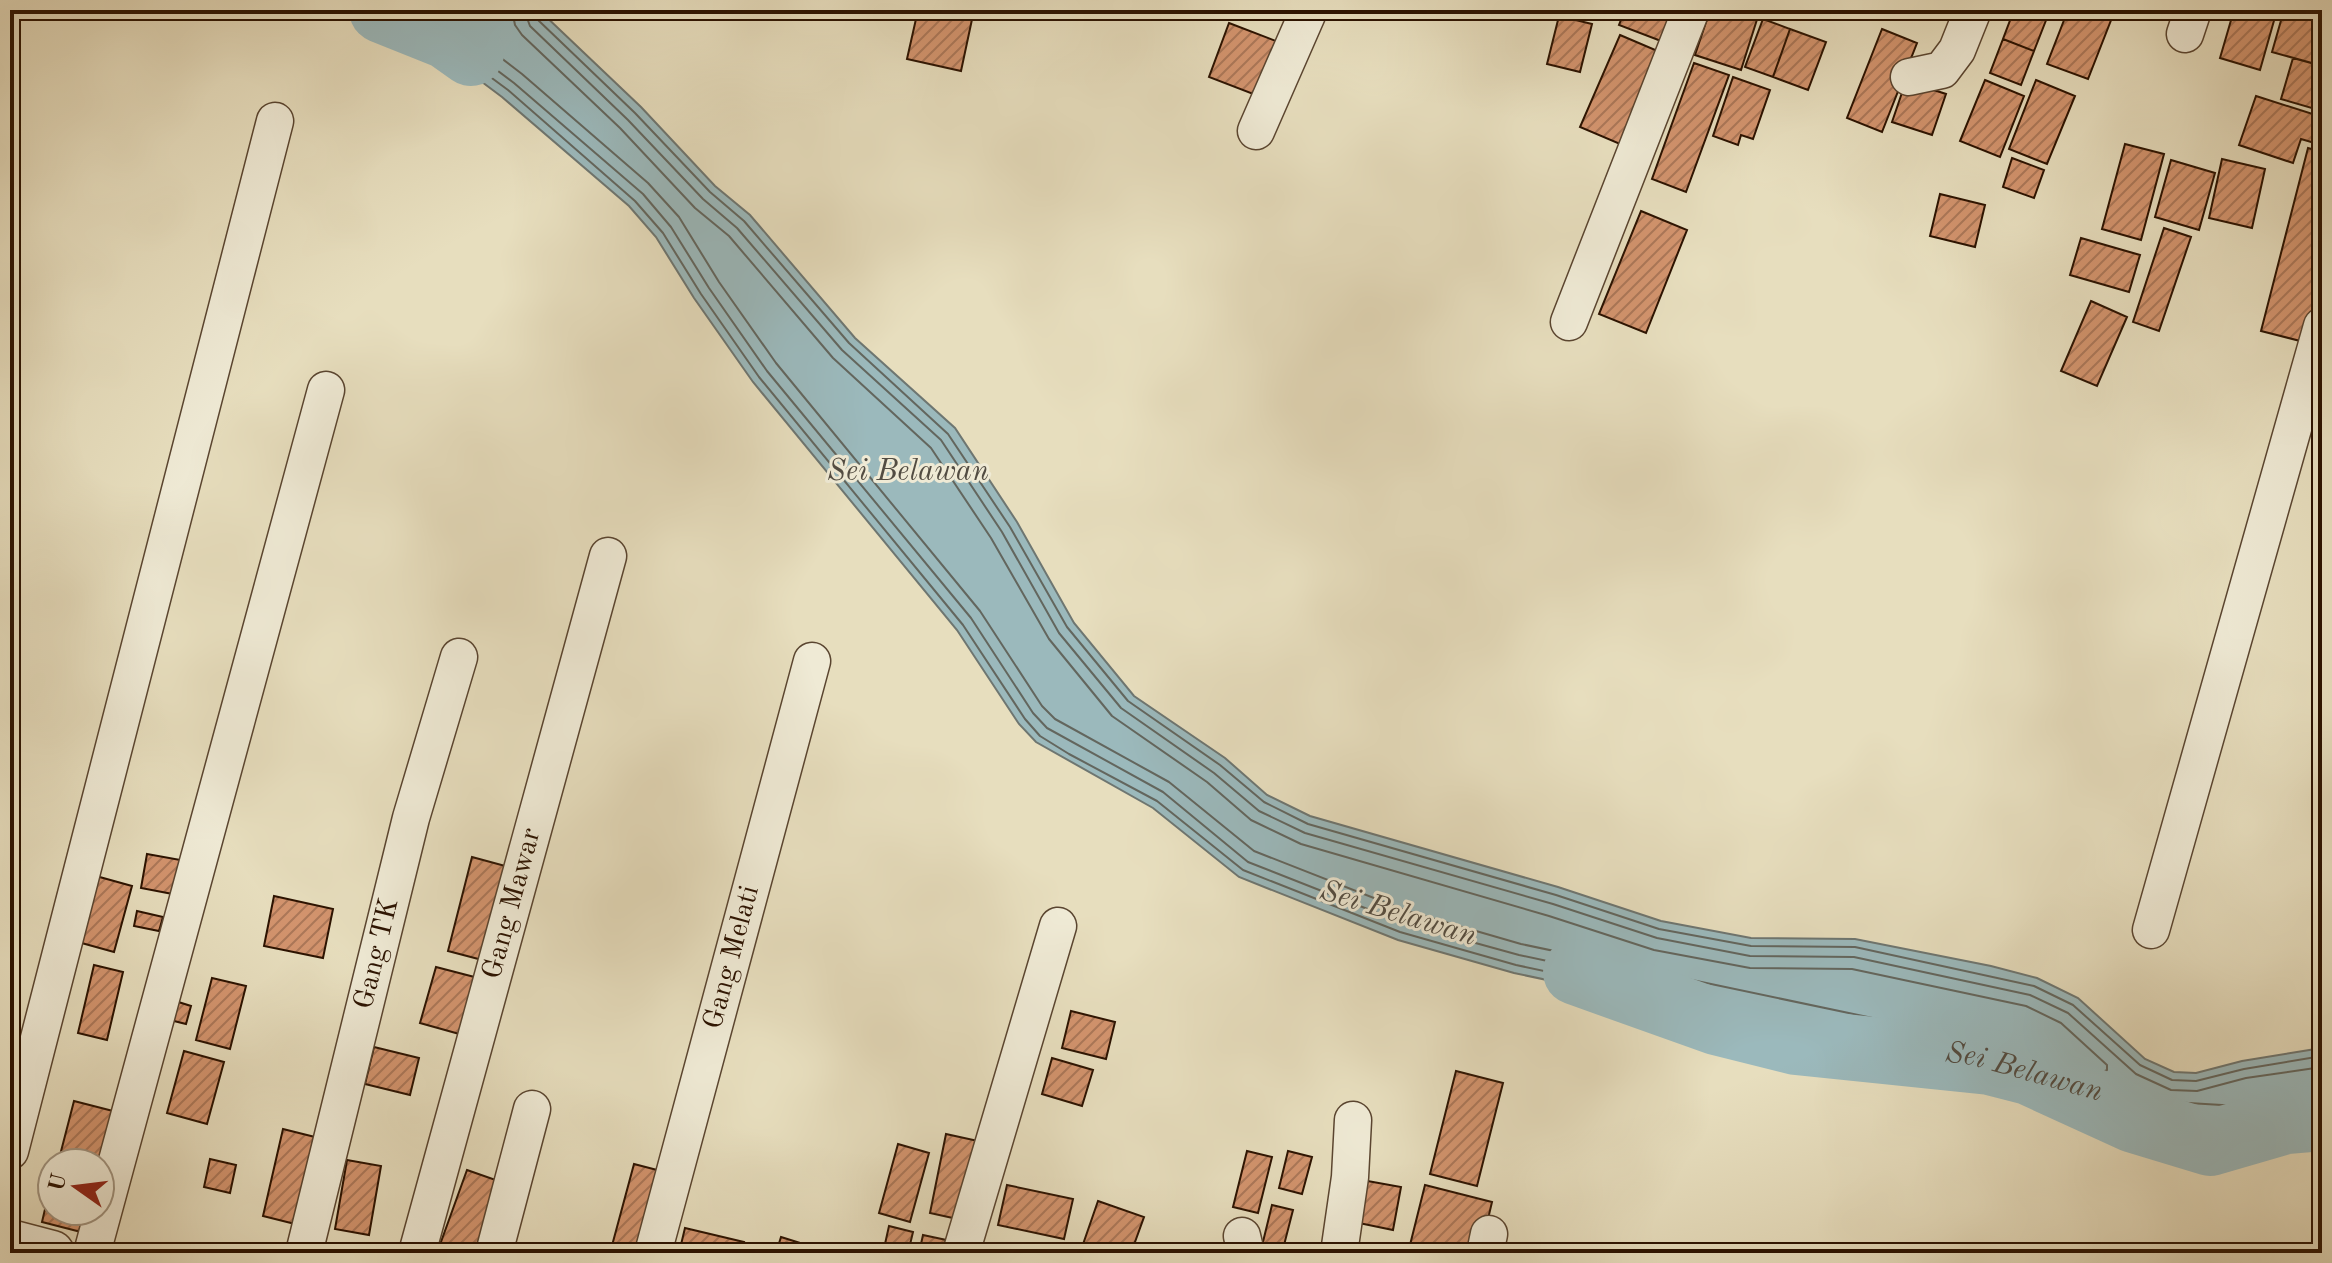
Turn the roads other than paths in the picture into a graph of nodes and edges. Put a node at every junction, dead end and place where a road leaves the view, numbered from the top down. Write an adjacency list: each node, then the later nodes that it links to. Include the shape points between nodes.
1 (1309, 10): 6 (street)
2 (1691, 10): 7 (street)
3 (1973, 10): 4 (street, via 1957,50 1942,70)
4 (1909, 77)
5 (275, 121): 17 (street)
6 (1256, 131)
7 (1569, 322)
8 (2322, 326): 14 (street)
9 (326, 390): 20 (street)
10 (608, 556): 22 (street, Gang Mawar)
11 (459, 657): 21 (street, Gang TK, via 411,818)
12 (812, 661): 24 (street, Gang Melati)
13 (1058, 926): 25 (street)
14 (2151, 930)
15 (532, 1109): 23 (street)
16 (1353, 1120): 26 (street)
17 (10, 1151)
18 (10, 1242): 19 (street)
19 (50, 1253)
20 (92, 1253)
21 (304, 1253)
22 (417, 1253)
23 (494, 1253)
24 (653, 1253)
25 (961, 1253)
26 (1339, 1253)

